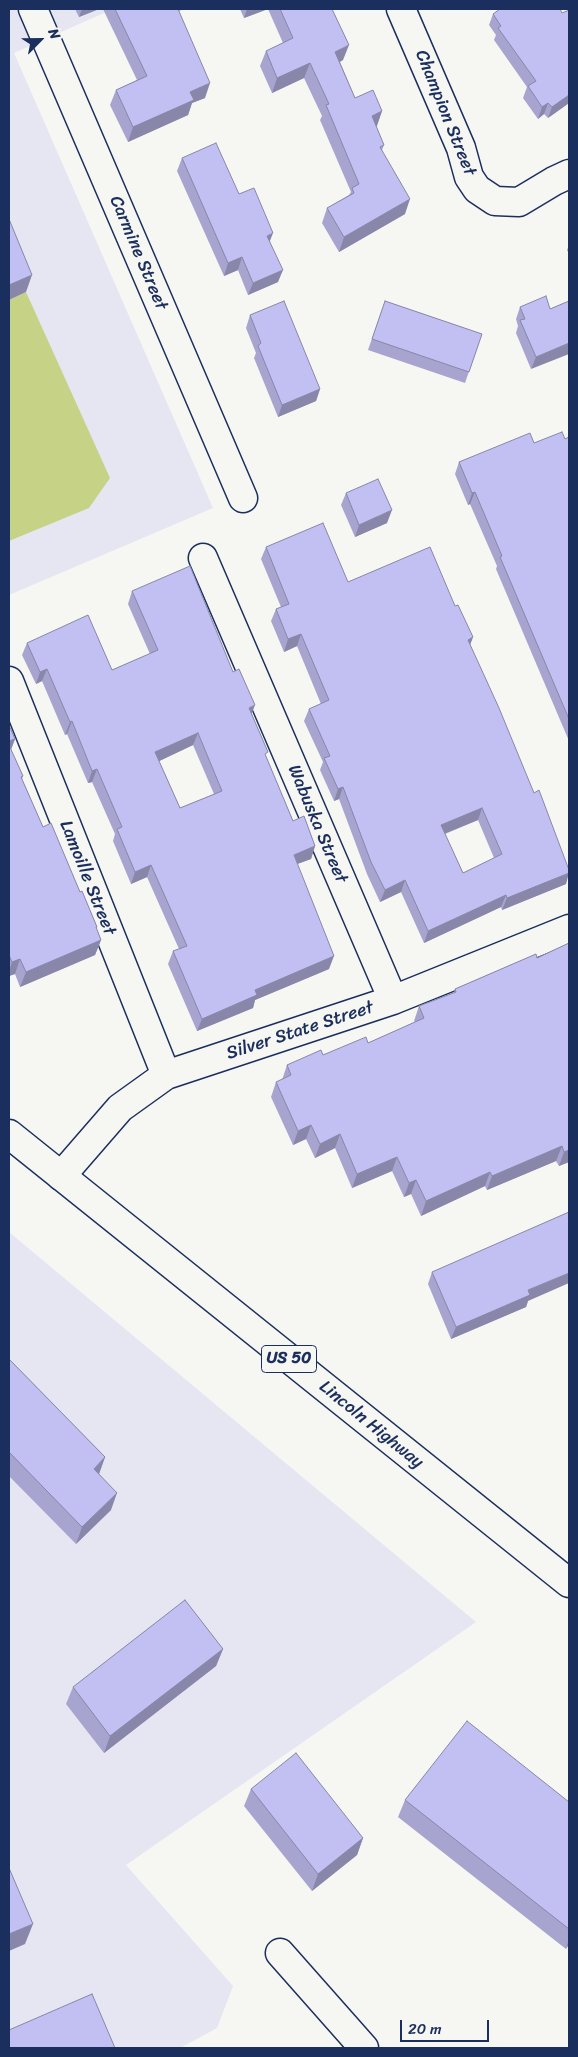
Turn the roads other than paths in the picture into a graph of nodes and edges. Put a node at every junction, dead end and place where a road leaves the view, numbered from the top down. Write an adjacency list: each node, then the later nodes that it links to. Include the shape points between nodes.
1 (33, 9): 4 (main road, Carmine Street)
2 (402, 9): 3 (main road, Champion Street, via 461,148 469,177 477,189 495,201 519,202)
3 (569, 174)
4 (243, 498)
5 (203, 558): 8 (main road, Wabuska Street)
6 (9, 681): 9 (main road, Lamoille Street)
7 (569, 928): 8 (main road, Silver State Street)
8 (393, 1000): 9 (main road, Silver State Street)
9 (166, 1075): 11 (main road, Silver State Street, via 120,1108)
10 (9, 1134): 11 (main road, Lincoln Highway / US 50)
11 (61, 1176): 12 (main road, Lincoln Highway / US 50)
12 (569, 1583)
13 (280, 1953): 14 (main road)
14 (364, 2048)

